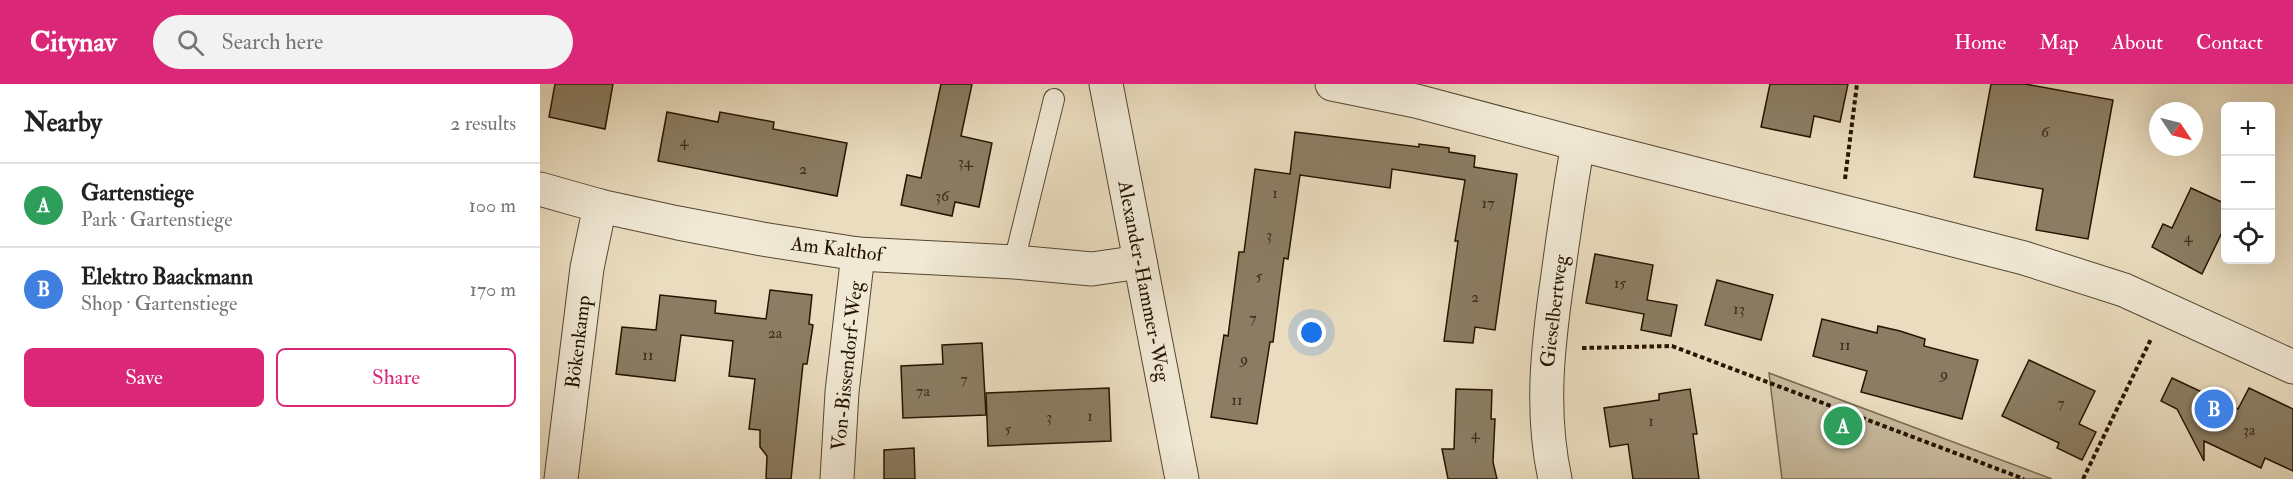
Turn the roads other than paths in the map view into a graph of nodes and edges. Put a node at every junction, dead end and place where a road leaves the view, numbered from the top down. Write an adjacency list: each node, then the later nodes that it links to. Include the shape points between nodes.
1 (1106, 84): 9 (street, Alexander-Hammer-Weg)
2 (1332, 84): 4 (street, via 1416,101)
3 (1054, 99): 8 (lane)
4 (1578, 144): 10 (street, via 2044,264 2166,307); 14 (street, Gieselbertweg, via 1548,350 1546,424)
5 (540, 189): 6 (street, Am Kalthof)
6 (600, 206): 7 (street, Am Kalthof); 11 (street, Bökenkamp, via 587,268)
7 (858, 254): 8 (street, Am Kalthof); 12 (street, Von-Bissendorf-Weg, via 842,392)
8 (1014, 262): 9 (street, Am Kalthof, via 1092,269)
9 (1140, 262): 13 (street, Alexander-Hammer-Weg)
10 (2293, 367)
11 (561, 479)
12 (837, 479)
13 (1182, 479)
14 (1556, 479)

